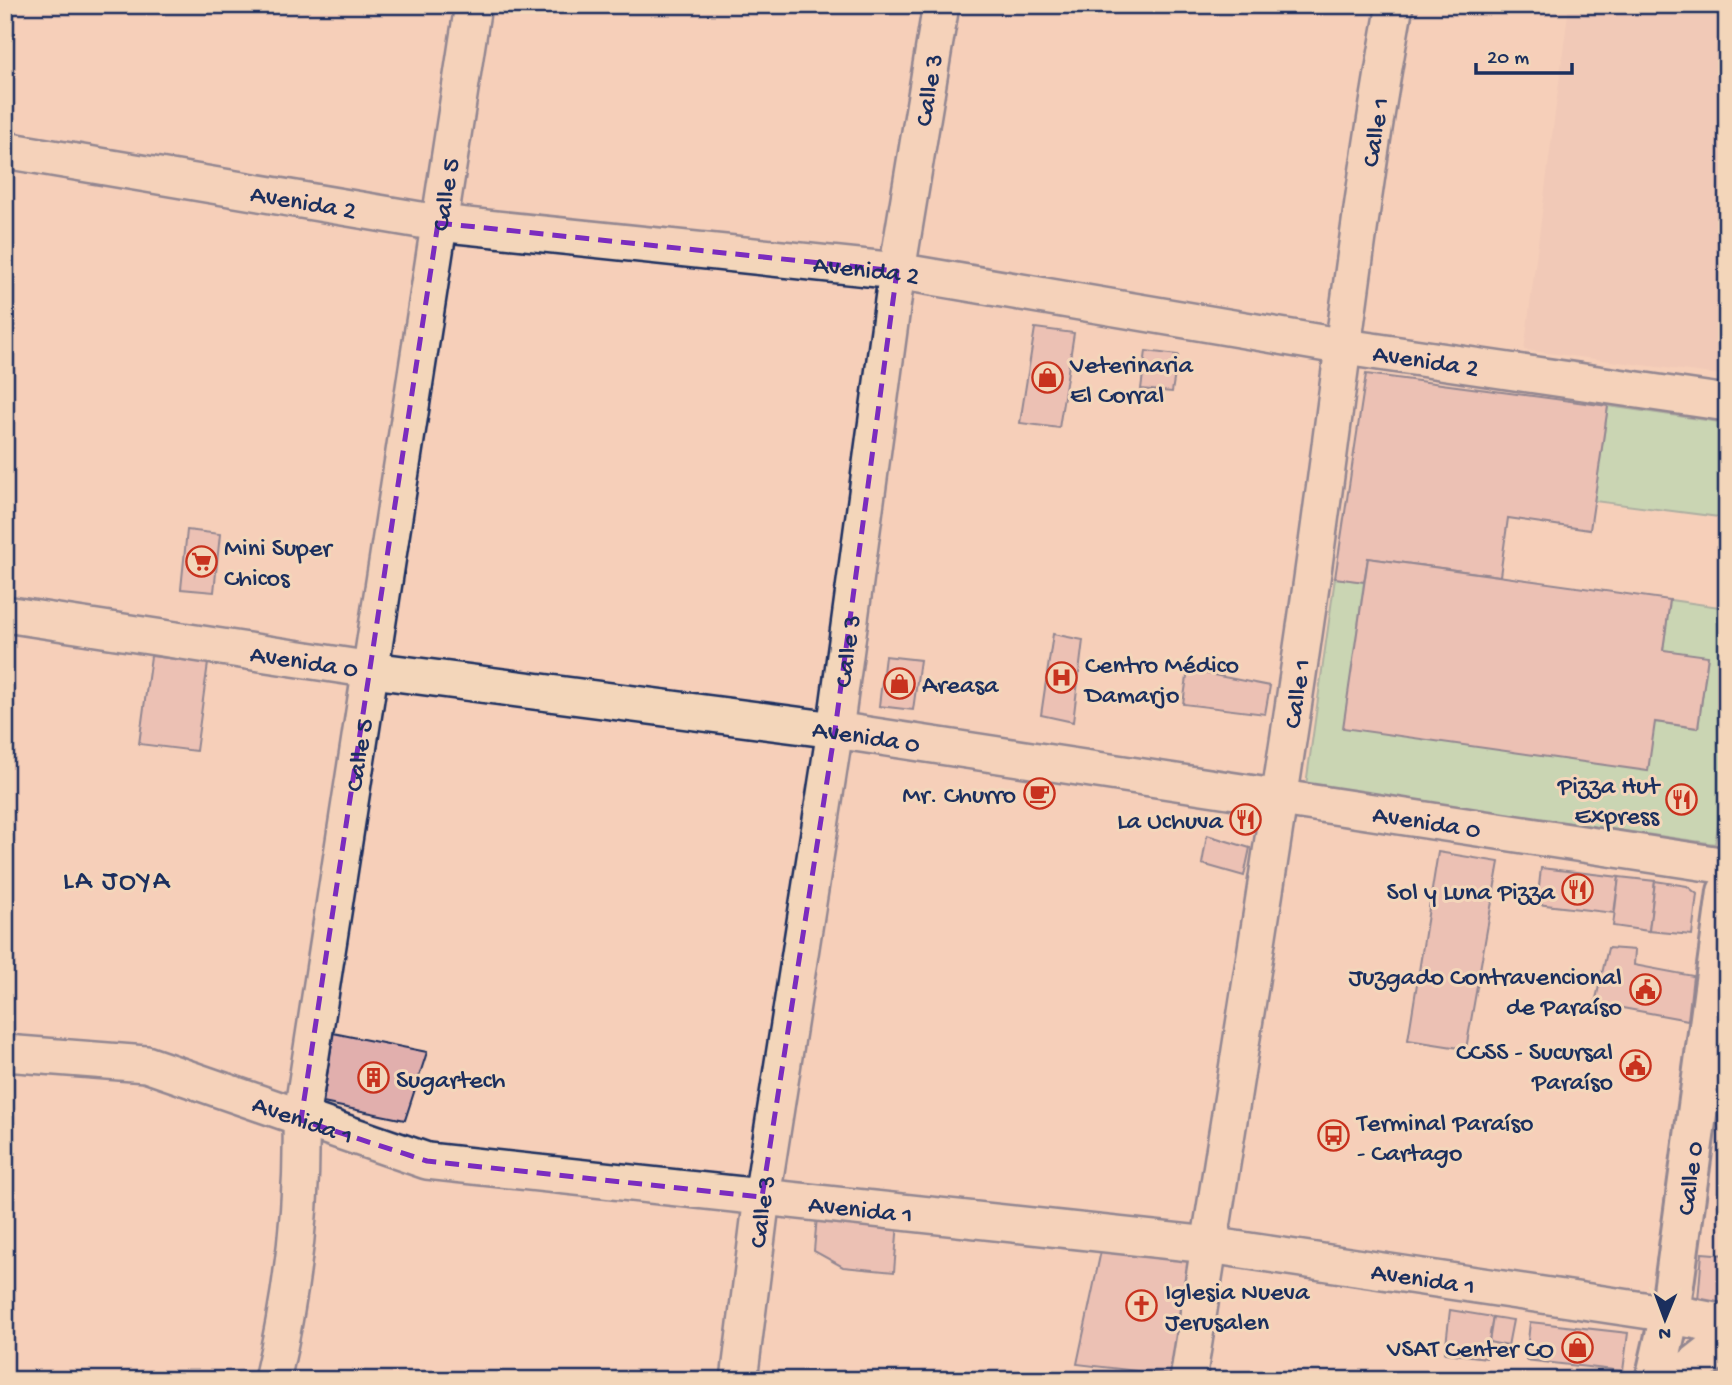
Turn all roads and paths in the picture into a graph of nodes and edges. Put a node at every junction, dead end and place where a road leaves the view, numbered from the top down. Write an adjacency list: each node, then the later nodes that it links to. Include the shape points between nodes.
1 (473, 5): 5 (street, Calle 5)
2 (941, 5): 6 (street, Calle 3)
3 (1395, 5): 7 (street, Calle 1, via 1372,126)
4 (5, 150): 5 (street, Avenida 2)
5 (438, 223): 6 (street, Avenida 2); 10 (street, Calle 5)
6 (897, 271): 7 (street, Avenida 2); 11 (street, Calle 3)
7 (1345, 347): 8 (street, Avenida 2); 12 (street, Calle 1)
8 (1727, 403)
9 (5, 614): 10 (street, Avenida 0)
10 (372, 670): 11 (street, Avenida 0); 16 (street, Calle 5)
11 (835, 730): 12 (street, Avenida 0); 17 (street, Calle 3)
12 (1280, 799): 13 (street, Avenida 0); 18 (street, Calle 1)
13 (1727, 866)
14 (1727, 892): 19 (main road, Calle 0)
15 (5, 1054): 16 (street, Avenida 1, via 146,1064)
16 (302, 1120): 17 (street, Avenida 1, via 427,1161); 22 (street, Calle 5, via 290,1301)
17 (762, 1196): 18 (street, Avenida 1); 23 (street, Calle 3)
18 (1209, 1245): 19 (street, Avenida 1); 24 (street, Calle 1)
19 (1670, 1314): 20 (main road, Avenida 1); 25 (main road, Calle 0)
20 (1727, 1325)
21 (1727, 1345): 26 (main road)
22 (272, 1380)
23 (739, 1380)
24 (1188, 1380)
25 (1655, 1380)
26 (1677, 1380)

